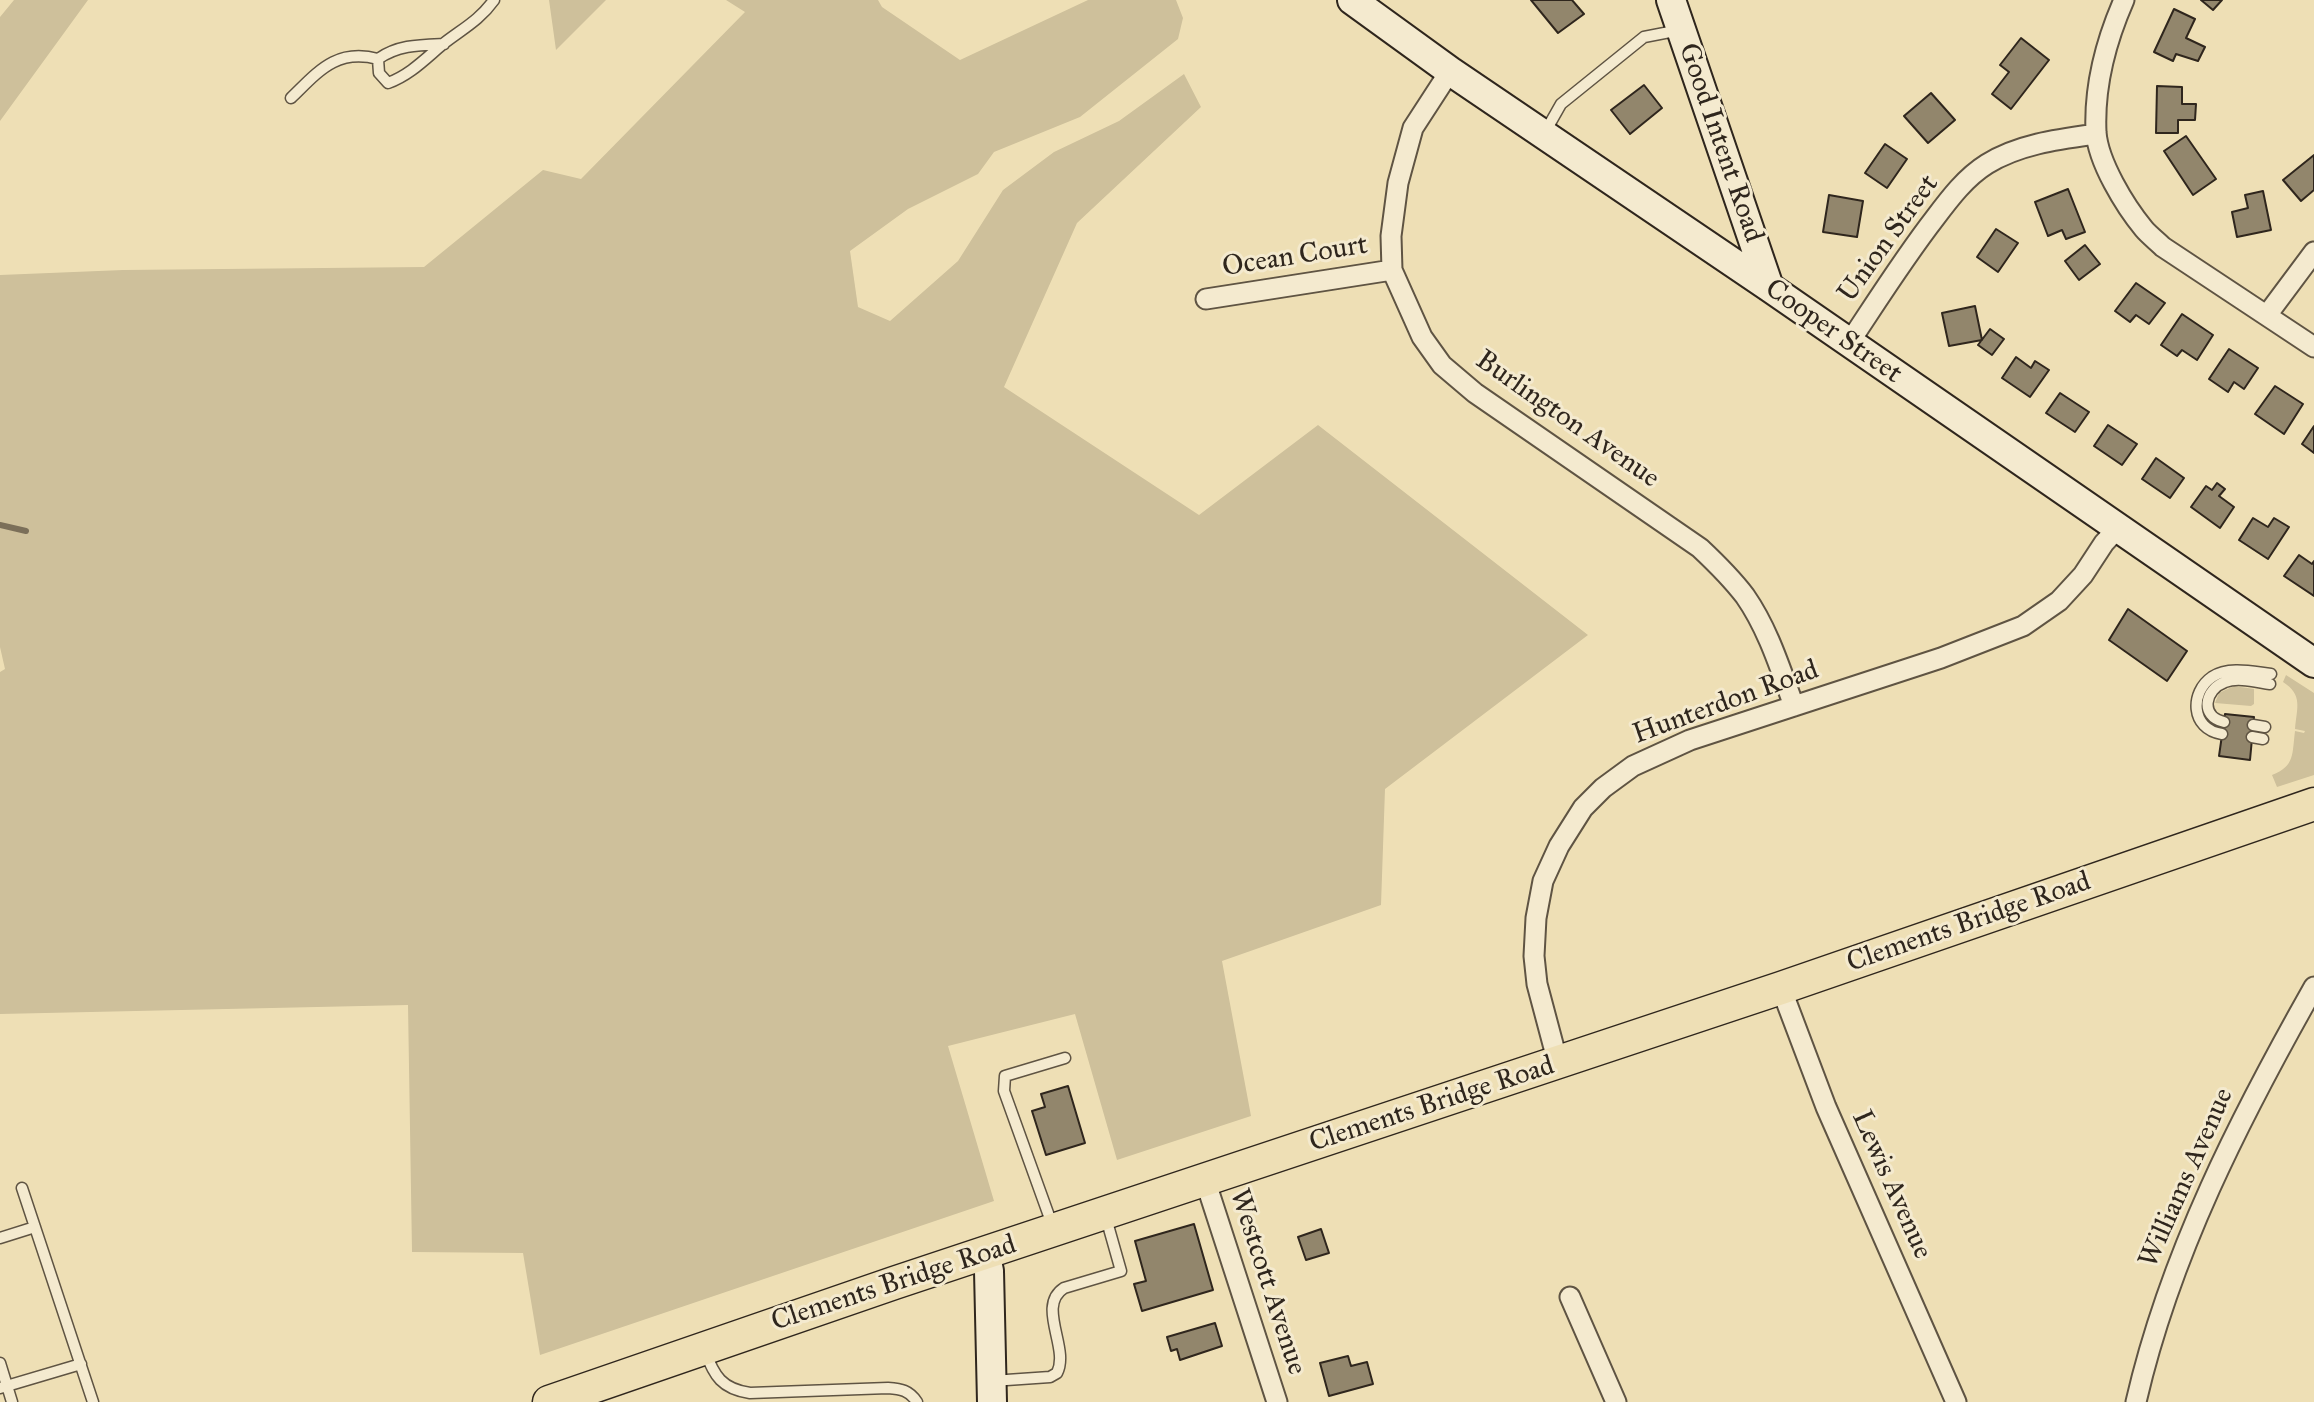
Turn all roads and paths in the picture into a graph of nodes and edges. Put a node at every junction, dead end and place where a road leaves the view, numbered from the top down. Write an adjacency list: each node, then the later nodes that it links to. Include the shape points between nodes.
1 (494, 0): 6 (lane, via 482,16)
2 (1352, 0): 8 (main road, Cooper Street)
3 (1671, 0): 5 (main road, Good Intent Road)
4 (2124, 0): 11 (street, via 2110,34 2099,86)
5 (1681, 30): 10 (lane, via 1644,37 1561,104); 14 (main road, Good Intent Road)
6 (444, 44): 7 (lane, via 391,50); 7 (lane, via 404,77 388,83 379,73)
7 (378, 59): 9 (lane, via 363,55 334,61)
8 (1450, 71): 10 (main road, Cooper Street); 13 (street, Burlington Avenue, via 1413,128 1394,209)
9 (291, 98)
10 (1544, 134): 14 (main road, Cooper Street)
11 (2096, 134): 16 (street, via 2107,168 2144,230); 17 (street, Union Street, via 2018,151 1987,164 1956,190)
12 (2314, 252): 16 (street)
13 (1392, 270): 15 (street, Ocean Court); 21 (street, Burlington Avenue, via 1422,337 1442,365 1475,393 1690,540 1728,575 1767,635)
14 (1769, 287): 17 (main road, Cooper Street)
15 (1206, 299)
16 (2267, 315): 18 (street)
17 (1849, 343): 19 (main road, Cooper Street)
18 (2314, 347)
19 (2118, 528): 20 (main road, Cooper Street); 21 (street, Hunterdon Road, via 2059,601 2023,626)
20 (2314, 663)
21 (1794, 706): 30 (street, Hunterdon Road, via 1690,740 1633,766 1583,808 1543,881 1536,918 1537,984)
22 (2224, 722): 25 (lane, via 2213,718 2207,708 2216,687 2233,680 2271,679 2235,671 2213,677 2203,686 2197,712 2201,724)
23 (2253, 725): 24 (lane)
24 (2264, 727)
25 (2222, 734)
26 (2314, 804): 28 (main road, Clements Bridge Road)
27 (2314, 987): 51 (street, Williams Avenue, via 2255,1094 2196,1219 2146,1356)
28 (1781, 988): 30 (main road, Clements Bridge Road); 50 (street, Lewis Avenue, via 1826,1107)
29 (1065, 1058): 35 (lane, via 1005,1076 1004,1083)
30 (1558, 1063): 31 (main road, Clements Bridge Road)
31 (1205, 1180): 33 (main road, Clements Bridge Road); 48 (street, Westcott Avenue)
32 (22, 1188): 34 (lane)
33 (1105, 1213): 35 (main road, Clements Bridge Road); 43 (lane, via 1121,1271 1056,1293 1057,1373)
34 (35, 1227): 36 (lane); 41 (lane)
35 (1055, 1230): 37 (main road, Clements Bridge Road)
36 (0, 1238)
37 (985, 1252): 39 (main road, Clements Bridge Road); 43 (main road)
38 (1570, 1297): 49 (street)
39 (704, 1347): 46 (main road, Clements Bridge Road); 47 (lane, via 713,1373 739,1391 888,1388 902,1389)
40 (0, 1363): 42 (lane)
41 (81, 1364): 42 (lane); 45 (lane)
42 (4, 1387): 44 (lane)
43 (992, 1391)
44 (12, 1402)
45 (93, 1402)
46 (549, 1402)
47 (917, 1402)
48 (1277, 1402)
49 (1616, 1402)
50 (1956, 1402)
51 (2136, 1402)

